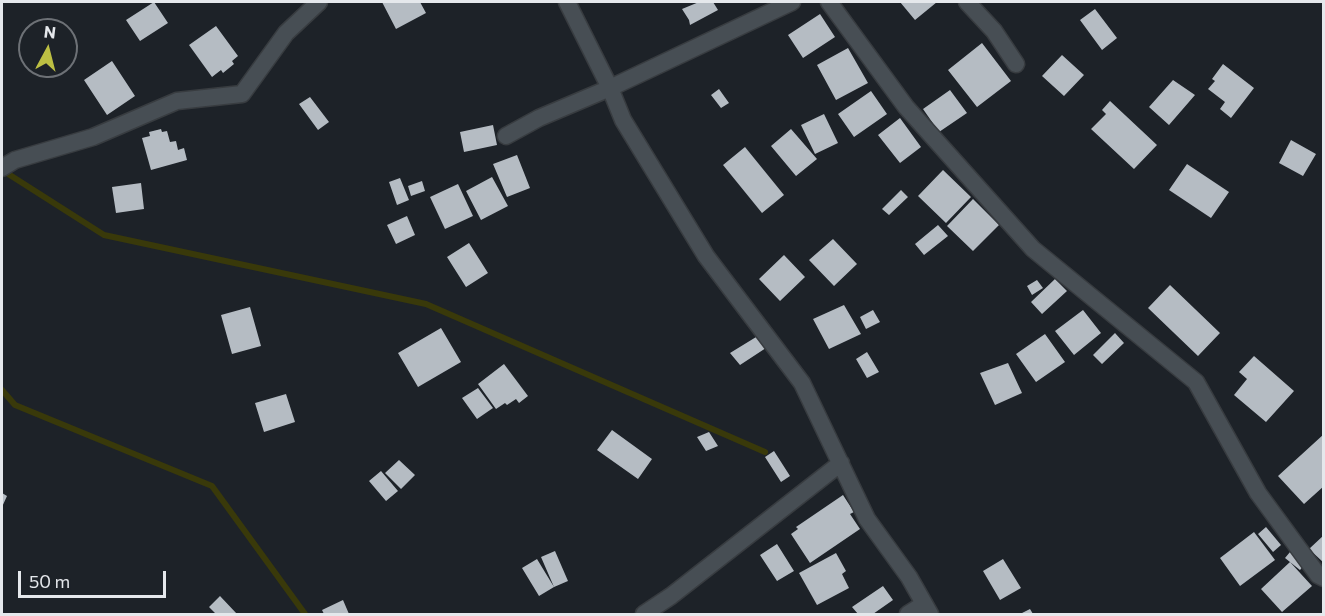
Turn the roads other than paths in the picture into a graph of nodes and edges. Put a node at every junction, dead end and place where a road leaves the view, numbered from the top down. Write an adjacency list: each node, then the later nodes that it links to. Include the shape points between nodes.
1 (319, 2): 9 (street, via 286,33 242,94 177,101 93,137 15,160)
2 (567, 2): 7 (street)
3 (792, 2): 7 (street)
4 (829, 2): 11 (street, via 906,107 1033,249 1196,382 1258,493)
5 (967, 2): 6 (street, via 994,31)
6 (1016, 64)
7 (610, 88): 8 (street); 10 (street, via 623,120 706,256 802,382)
8 (506, 136)
9 (2, 168)
10 (841, 463): 12 (street, via 867,519); 13 (street)
11 (1323, 578)
12 (927, 609): 14 (street)
13 (644, 615)
14 (908, 615)

